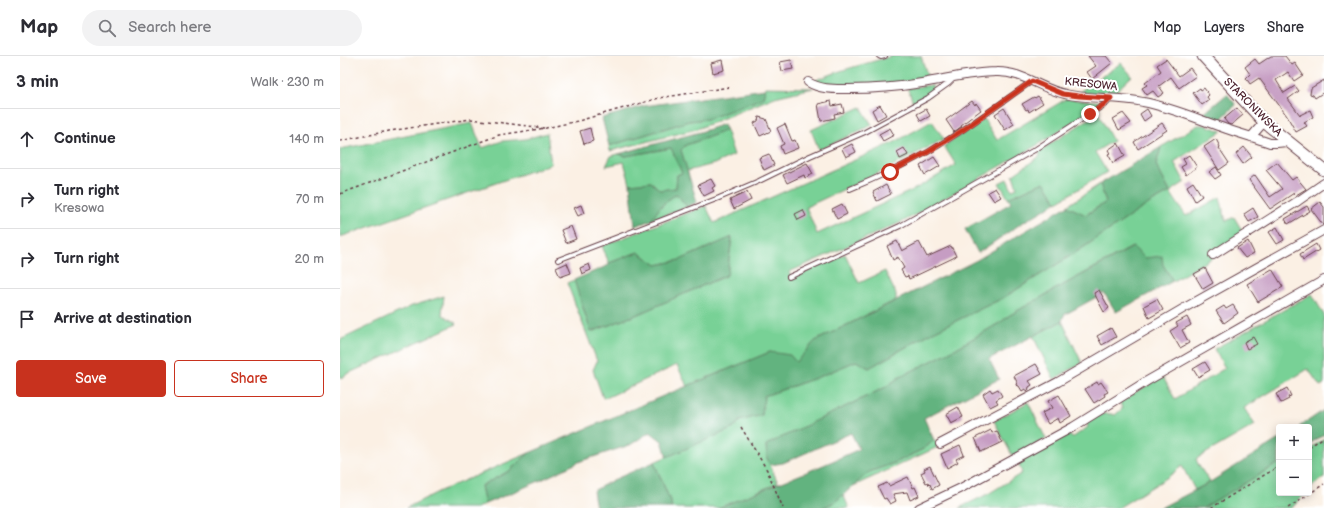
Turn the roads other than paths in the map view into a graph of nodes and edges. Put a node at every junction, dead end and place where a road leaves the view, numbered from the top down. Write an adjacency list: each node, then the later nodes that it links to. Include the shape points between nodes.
1 (879, 56): 2 (lane)
2 (885, 56)
3 (1203, 56): 8 (street, STARONIWSKA)
4 (955, 77): 5 (street, KRESOWA, via 998,71); 6 (street, KRESOWA, via 870,89 825,89); 16 (lane, via 928,98 865,132 760,181)
5 (1032, 81): 7 (street, KRESOWA, via 1063,94); 13 (lane, via 928,152)
6 (808, 82)
7 (1111, 98): 9 (street, KRESOWA, via 1142,101 1168,108); 17 (lane, via 1036,149 900,226)
8 (1264, 122): 9 (street); 10 (street, STARONIWSKA)
9 (1251, 137): 10 (street, KRESOWA, via 1277,143)
10 (1287, 142): 11 (street, STARONIWSKA)
11 (1324, 170)
12 (1324, 183): 15 (street)
13 (850, 189)
14 (1324, 230): 19 (street, via 1058,382)
15 (1213, 255)
16 (558, 260)
17 (789, 277)
18 (1324, 280): 20 (street, via 1147,381 1073,427)
19 (940, 444)
20 (919, 508)

